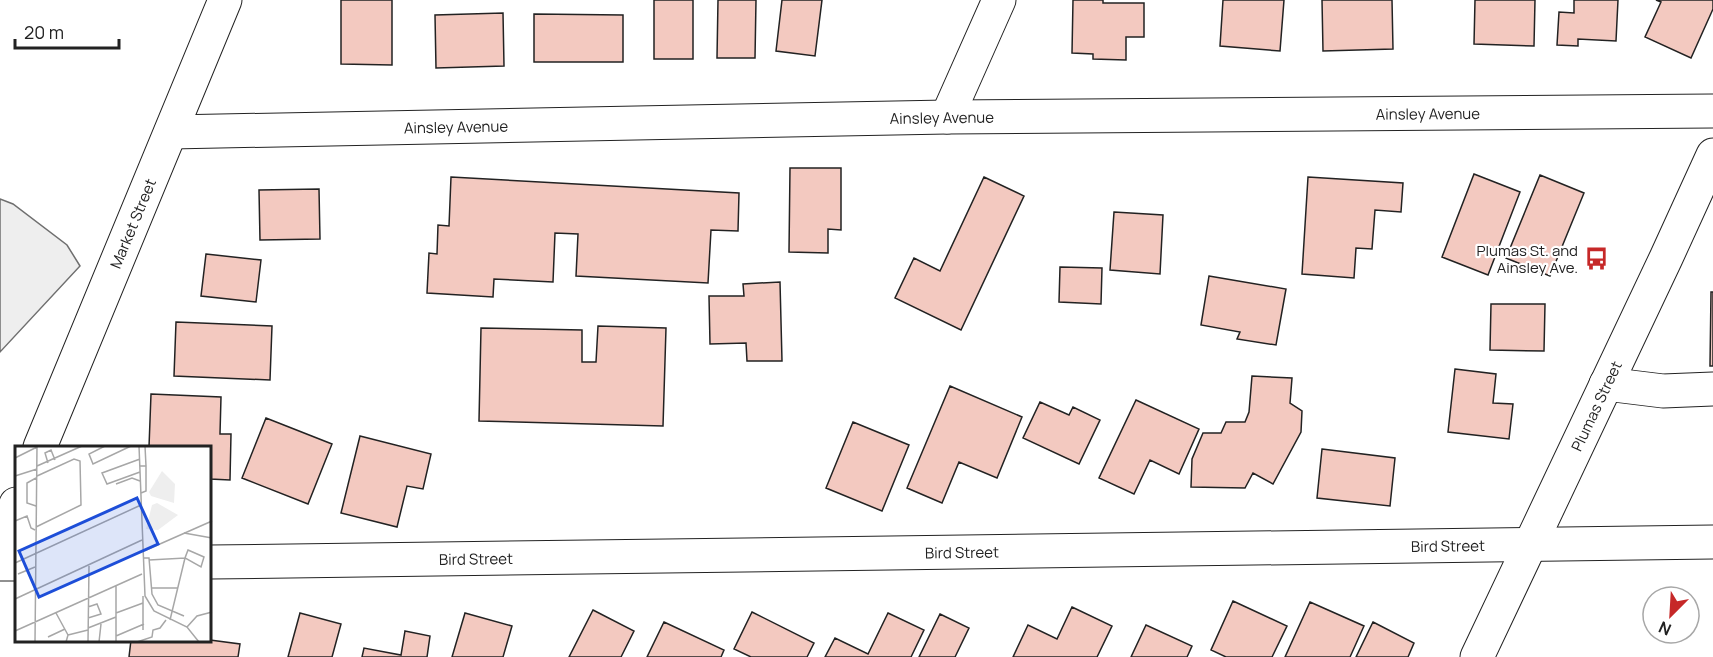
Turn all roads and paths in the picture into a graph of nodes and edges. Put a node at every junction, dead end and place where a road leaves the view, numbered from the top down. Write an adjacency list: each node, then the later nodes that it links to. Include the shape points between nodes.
1 (225, 0): 5 (street, Market Street)
2 (999, 0): 4 (street)
3 (1713, 111): 4 (street, Ainsley Avenue)
4 (947, 117): 5 (street, Ainsley Avenue)
5 (171, 132): 9 (street, Market Street)
6 (1713, 155): 7 (street, Plumas Street)
7 (1606, 384): 8 (street, via 1663,390); 13 (street, Plumas Street)
8 (1713, 389)
9 (40, 446)
10 (15, 506): 12 (street)
11 (1713, 542): 13 (street, Bird Street)
12 (0, 544)
13 (1530, 545): 14 (street, Bird Street); 15 (street, Plumas Street)
14 (212, 562)
15 (1477, 657)

